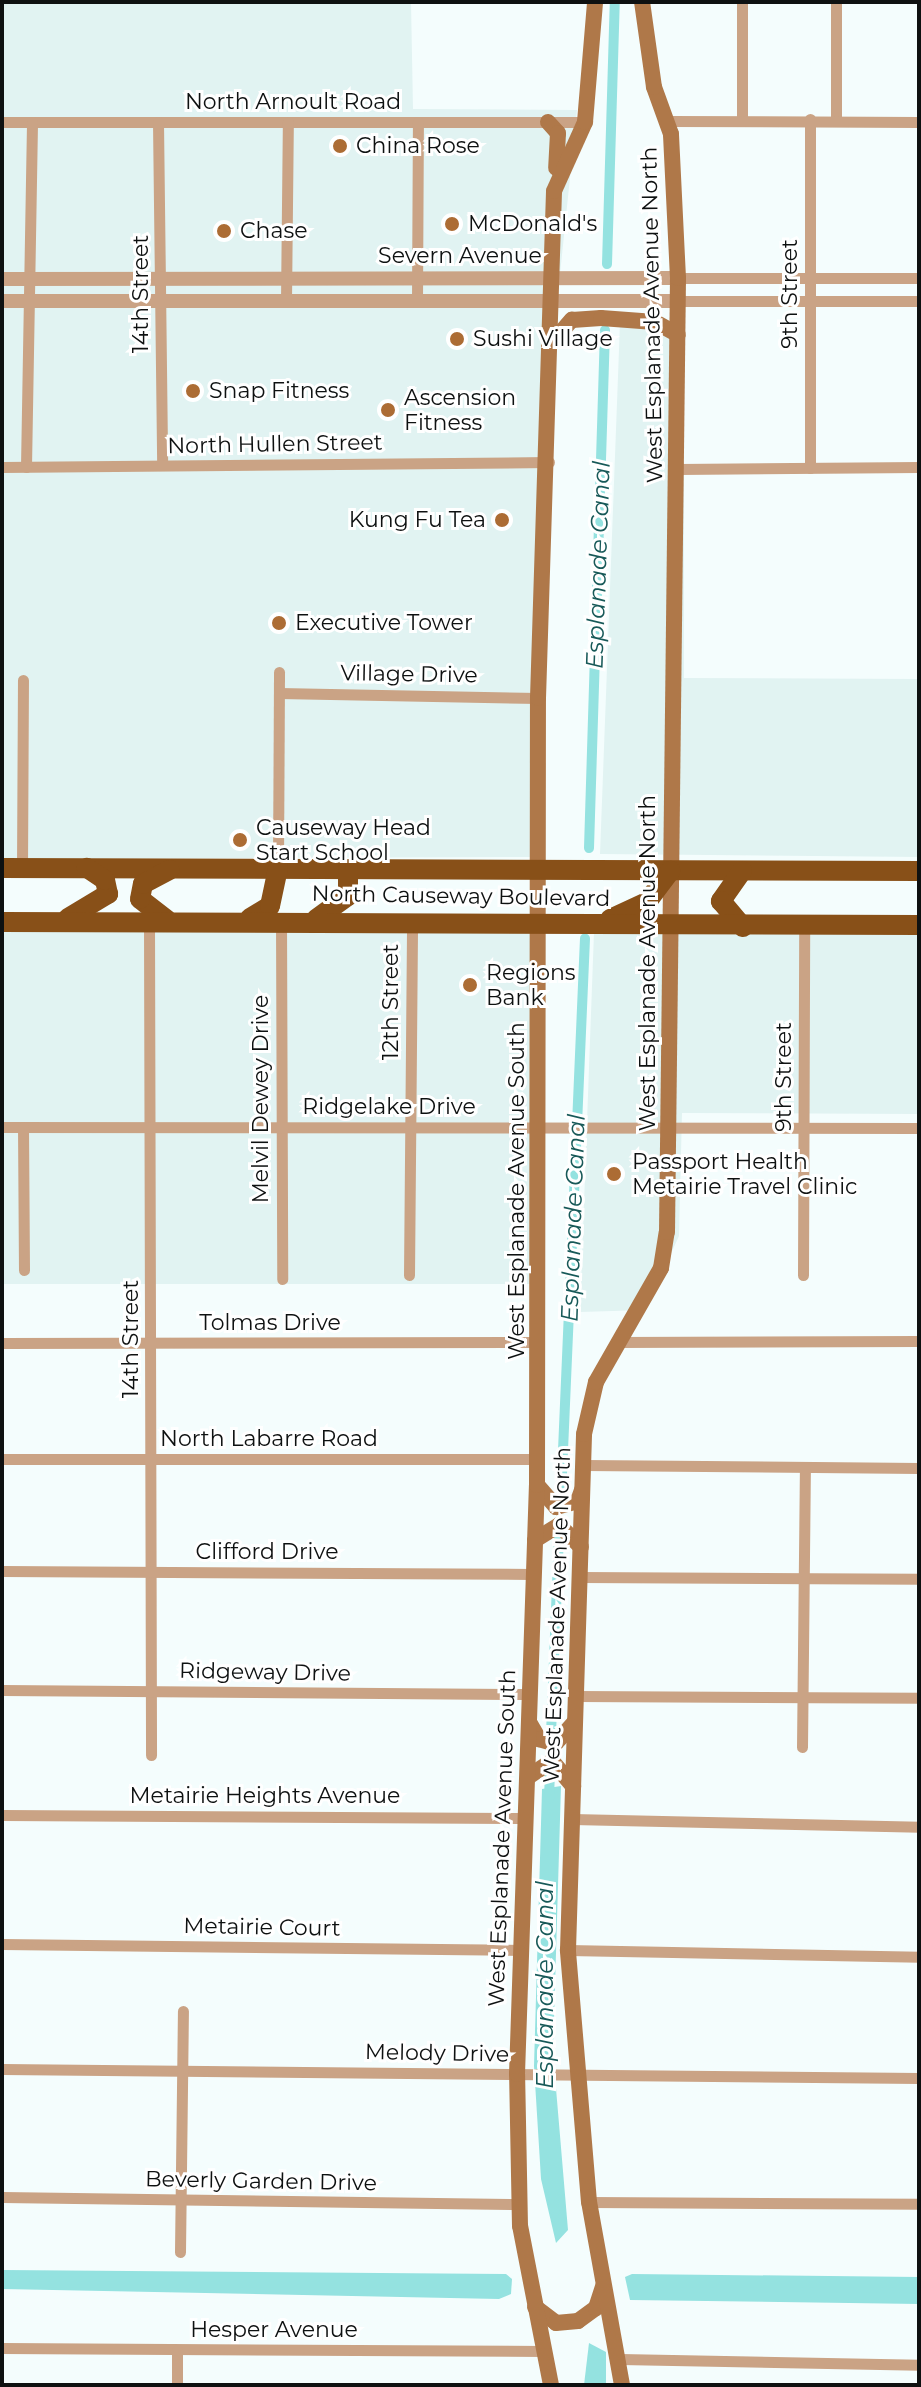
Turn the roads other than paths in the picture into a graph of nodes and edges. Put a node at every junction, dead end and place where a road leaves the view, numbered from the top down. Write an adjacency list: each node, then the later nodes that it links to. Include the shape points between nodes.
1 (595, 2): 15 (main road, West Esplanade Avenue South)
2 (642, 2): 8 (main road, West Esplanade Avenue North, via 654,87)
3 (742, 2): 5 (street)
4 (836, 2): 7 (street)
5 (742, 119): 6 (street); 8 (street)
6 (810, 119): 7 (street); 22 (street, 9th Street)
7 (836, 120): 16 (street)
8 (668, 121): 21 (main road, West Esplanade Avenue North)
9 (2, 122): 10 (street, North Arnoult Road)
10 (32, 122): 11 (street, North Arnoult Road); 25 (street)
11 (158, 122): 12 (street, North Arnoult Road); 26 (street, 14th Street)
12 (288, 122): 13 (street, North Arnoult Road); 18 (street)
13 (418, 122): 14 (street, North Arnoult Road); 19 (street)
14 (548, 122): 15 (street, North Arnoult Road); 17 (main road, via 558,133)
15 (585, 122): 17 (main road, West Esplanade Avenue South)
16 (919, 122)
17 (557, 178): 20 (main road, West Esplanade Avenue South)
18 (286, 278): 19 (street, Severn Avenue); 26 (street, Severn Avenue); 29 (street)
19 (417, 278): 20 (street, Severn Avenue); 30 (street)
20 (550, 278): 21 (street, Severn Avenue); 31 (main road, West Esplanade Avenue South)
21 (678, 278): 22 (street, Severn Avenue); 32 (main road, West Esplanade Avenue North)
22 (809, 278): 23 (street, Severn Avenue); 33 (street, 9th Street)
23 (919, 278)
24 (2, 279): 25 (street, Severn Avenue)
25 (29, 279): 26 (street, Severn Avenue); 35 (street)
26 (161, 279): 28 (street, 14th Street)
27 (2, 301): 35 (street, Severn Avenue)
28 (160, 301): 29 (street, Severn Avenue); 35 (street, Severn Avenue); 39 (street, 14th Street)
29 (286, 301): 30 (street, Severn Avenue)
30 (417, 301): 31 (street, Severn Avenue)
31 (549, 301): 32 (street, Severn Avenue); 37 (main road, West Esplanade Avenue South)
32 (678, 301): 33 (street, Severn Avenue); 36 (main road, West Esplanade Avenue North)
33 (810, 301): 34 (street, Severn Avenue); 43 (street, 9th Street)
34 (919, 301)
35 (29, 302): 41 (street)
36 (678, 335): 37 (main road, via 655,322 572,320); 44 (main road, West Esplanade Avenue North)
37 (549, 346): 38 (main road, West Esplanade Avenue South)
38 (549, 462): 39 (street, North Hullen Street); 48 (main road, West Esplanade Avenue South)
39 (162, 465): 41 (street, North Hullen Street)
40 (2, 467): 41 (street, North Hullen Street)
41 (26, 467)
42 (919, 467): 43 (street)
43 (810, 468): 44 (street)
44 (678, 469): 55 (main road, West Esplanade Avenue North)
45 (279, 672): 47 (street)
46 (23, 680): 49 (street)
47 (279, 693): 48 (street, Village Drive); 52 (street)
48 (538, 698): 54 (main road, West Esplanade Avenue South)
49 (12, 868): 50 (highway, North Causeway Boulevard)
50 (87, 868): 51 (highway, North Causeway Boulevard); 63 (highway, via 105,880 108,894)
51 (173, 868): 52 (highway, North Causeway Boulevard); 66 (highway, via 143,884 140,899)
52 (278, 868): 53 (highway, North Causeway Boulevard); 60 (highway, via 270,906)
53 (348, 870): 54 (highway, North Causeway Boulevard); 59 (highway, via 348,896)
54 (541, 871): 55 (highway, North Causeway Boulevard); 62 (main road, West Esplanade Avenue South)
55 (670, 871): 56 (highway, North Causeway Boulevard); 67 (highway, via 647,902); 68 (main road, West Esplanade Avenue North)
56 (742, 871): 57 (highway, North Causeway Boulevard); 70 (highway, via 721,901)
57 (919, 871)
58 (281, 919): 59 (highway, North Causeway Boulevard); 60 (highway, North Causeway Boulevard); 75 (street, Melvil Dewey Drive)
59 (316, 919): 61 (highway, North Causeway Boulevard)
60 (246, 920): 66 (highway, North Causeway Boulevard)
61 (412, 920): 62 (highway, North Causeway Boulevard); 76 (street, 12th Street)
62 (541, 920): 67 (highway, North Causeway Boulevard); 77 (main road, West Esplanade Avenue South)
63 (60, 921): 64 (highway, North Causeway Boulevard); 65 (highway, North Causeway Boulevard)
64 (2, 922)
65 (149, 922): 66 (highway, North Causeway Boulevard); 74 (street, 14th Street)
66 (172, 922)
67 (605, 922): 68 (highway, North Causeway Boulevard)
68 (670, 923): 70 (highway, North Causeway Boulevard); 78 (main road, West Esplanade Avenue North)
69 (919, 925): 71 (highway, North Causeway Boulevard)
70 (743, 927): 71 (highway, North Causeway Boulevard)
71 (804, 927): 79 (street, 9th Street)
72 (2, 1127): 73 (street, Ridgelake Drive)
73 (23, 1127): 74 (street, Ridgelake Drive); 81 (street)
74 (149, 1127): 75 (street, Ridgelake Drive); 89 (street, 14th Street)
75 (281, 1127): 76 (street, Ridgelake Drive); 84 (street, Melvil Dewey Drive)
76 (411, 1127): 77 (street, Ridgelake Drive); 82 (street, 12th Street)
77 (547, 1127): 78 (street, Ridgelake Drive); 86 (main road, West Esplanade Avenue South)
78 (671, 1127): 79 (street, Ridgelake Drive); 87 (main road, West Esplanade Avenue North, via 661,1268)
79 (803, 1128): 80 (street, Ridgelake Drive); 83 (street, 9th Street)
80 (919, 1128)
81 (24, 1270)
82 (409, 1275)
83 (803, 1275)
84 (282, 1279)
85 (919, 1341): 87 (street)
86 (538, 1342): 89 (street, Tolmas Drive); 92 (main road, West Esplanade Avenue South)
87 (615, 1342): 93 (main road, West Esplanade Avenue North, via 588,1408)
88 (2, 1343): 89 (street, Tolmas Drive)
89 (151, 1343): 91 (street, 14th Street)
90 (2, 1459): 91 (street, North Labarre Road)
91 (152, 1459): 92 (street, North Labarre Road); 101 (street, 14th Street)
92 (535, 1459): 96 (main road, West Esplanade Avenue South)
93 (584, 1465): 94 (street); 97 (main road, West Esplanade Avenue North)
94 (805, 1468): 95 (street); 104 (street)
95 (919, 1468)
96 (537, 1485): 97 (main road, via 556,1507 578,1501); 98 (main road, West Esplanade Avenue South)
97 (583, 1487): 99 (main road, West Esplanade Avenue North)
98 (535, 1540): 99 (main road, via 559,1525); 102 (main road, West Esplanade Avenue South)
99 (581, 1548): 103 (main road, West Esplanade Avenue North)
100 (2, 1571): 101 (street, Clifford Drive)
101 (152, 1571): 102 (street, Clifford Drive); 107 (street, 14th Street)
102 (531, 1574): 108 (main road, West Esplanade Avenue South)
103 (580, 1577): 104 (street); 109 (main road, West Esplanade Avenue North)
104 (803, 1577): 105 (street); 110 (street)
105 (919, 1579)
106 (2, 1690): 107 (street, Ridgeway Drive)
107 (151, 1691): 108 (street, Ridgeway Drive); 115 (street, 14th Street)
108 (528, 1694): 112 (main road, West Esplanade Avenue South)
109 (576, 1696): 110 (street); 113 (main road, West Esplanade Avenue North)
110 (802, 1697): 111 (street); 114 (street)
111 (919, 1698)
112 (529, 1720): 113 (main road, via 539,1739 555,1744); 116 (main road, West Esplanade Avenue South)
113 (576, 1720): 117 (main road, West Esplanade Avenue North)
114 (802, 1747)
115 (151, 1755)
116 (528, 1777): 117 (main road, via 552,1761); 119 (main road, West Esplanade Avenue South)
117 (573, 1787): 120 (main road, West Esplanade Avenue North)
118 (2, 1815): 119 (street, Metairie Heights Avenue)
119 (527, 1818): 123 (main road, West Esplanade Avenue South)
120 (572, 1819): 121 (street); 124 (main road, West Esplanade Avenue North)
121 (919, 1827)
122 (2, 1944): 123 (street, Metairie Court)
123 (521, 1950): 129 (main road, West Esplanade Avenue South)
124 (568, 1950): 125 (street); 130 (main road, West Esplanade Avenue North)
125 (919, 1957)
126 (183, 2011): 128 (street)
127 (2, 2069): 128 (street, Melody Drive)
128 (183, 2071): 129 (street, Melody Drive); 133 (street)
129 (522, 2074): 130 (street, Melody Drive); 135 (main road, West Esplanade Avenue South)
130 (577, 2075): 131 (street, Melody Drive); 134 (main road, West Esplanade Avenue North)
131 (919, 2078)
132 (2, 2197): 133 (street, Beverly Garden Drive)
133 (182, 2200): 135 (street, Beverly Garden Drive); 137 (street)
134 (589, 2202): 136 (street); 138 (main road, West Esplanade Avenue North)
135 (519, 2204): 139 (main road, West Esplanade Avenue South)
136 (919, 2204)
137 (180, 2252)
138 (604, 2282): 139 (main road, via 596,2308 578,2321 556,2323); 143 (main road, West Esplanade Avenue North)
139 (535, 2307): 142 (main road, West Esplanade Avenue South)
140 (2, 2348): 141 (street, Hesper Avenue)
141 (177, 2350): 142 (street, Hesper Avenue); 145 (street)
142 (545, 2351): 146 (main road, West Esplanade Avenue South)
143 (620, 2359): 144 (street); 147 (main road, West Esplanade Avenue North)
144 (919, 2365)
145 (177, 2385)
146 (551, 2385)
147 (622, 2385)

